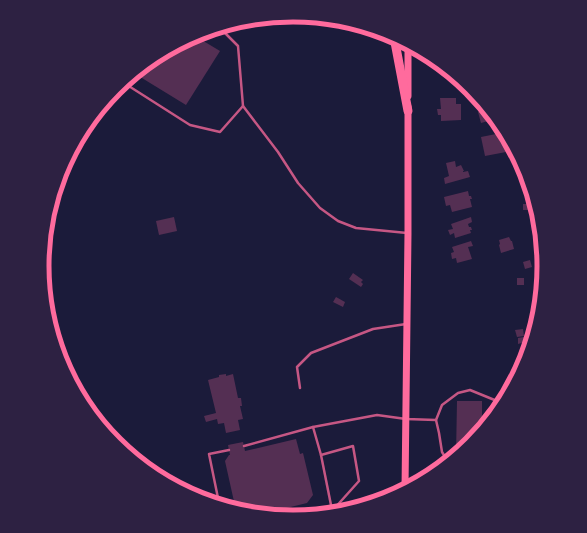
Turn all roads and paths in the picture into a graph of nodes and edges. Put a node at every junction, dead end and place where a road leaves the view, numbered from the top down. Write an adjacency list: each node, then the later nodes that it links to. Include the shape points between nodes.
1 (223, 32): 5 (lane, via 238,46)
2 (395, 44): 6 (highway)
3 (408, 50): 6 (main road)
4 (129, 86): 5 (lane, via 190,125 220,132)
5 (243, 106): 7 (lane, via 298,183 320,208 338,221 356,228)
6 (408, 111): 7 (main road)
7 (408, 233): 8 (main road)
8 (407, 324): 9 (lane, via 373,329 311,353 297,367); 11 (main road)
9 (300, 388)
10 (497, 401): 12 (lane, via 470,390 458,393 442,405)
11 (406, 419): 12 (lane); 13 (lane, via 376,415); 18 (main road)
12 (436, 420): 17 (lane)
13 (313, 427): 14 (lane); 16 (lane)
14 (244, 446)
15 (229, 450): 19 (lane, via 209,454)
16 (321, 455): 20 (lane, via 353,446 359,481); 21 (lane)
17 (445, 457)
18 (405, 484)
19 (218, 499)
20 (335, 507)
21 (332, 508)

